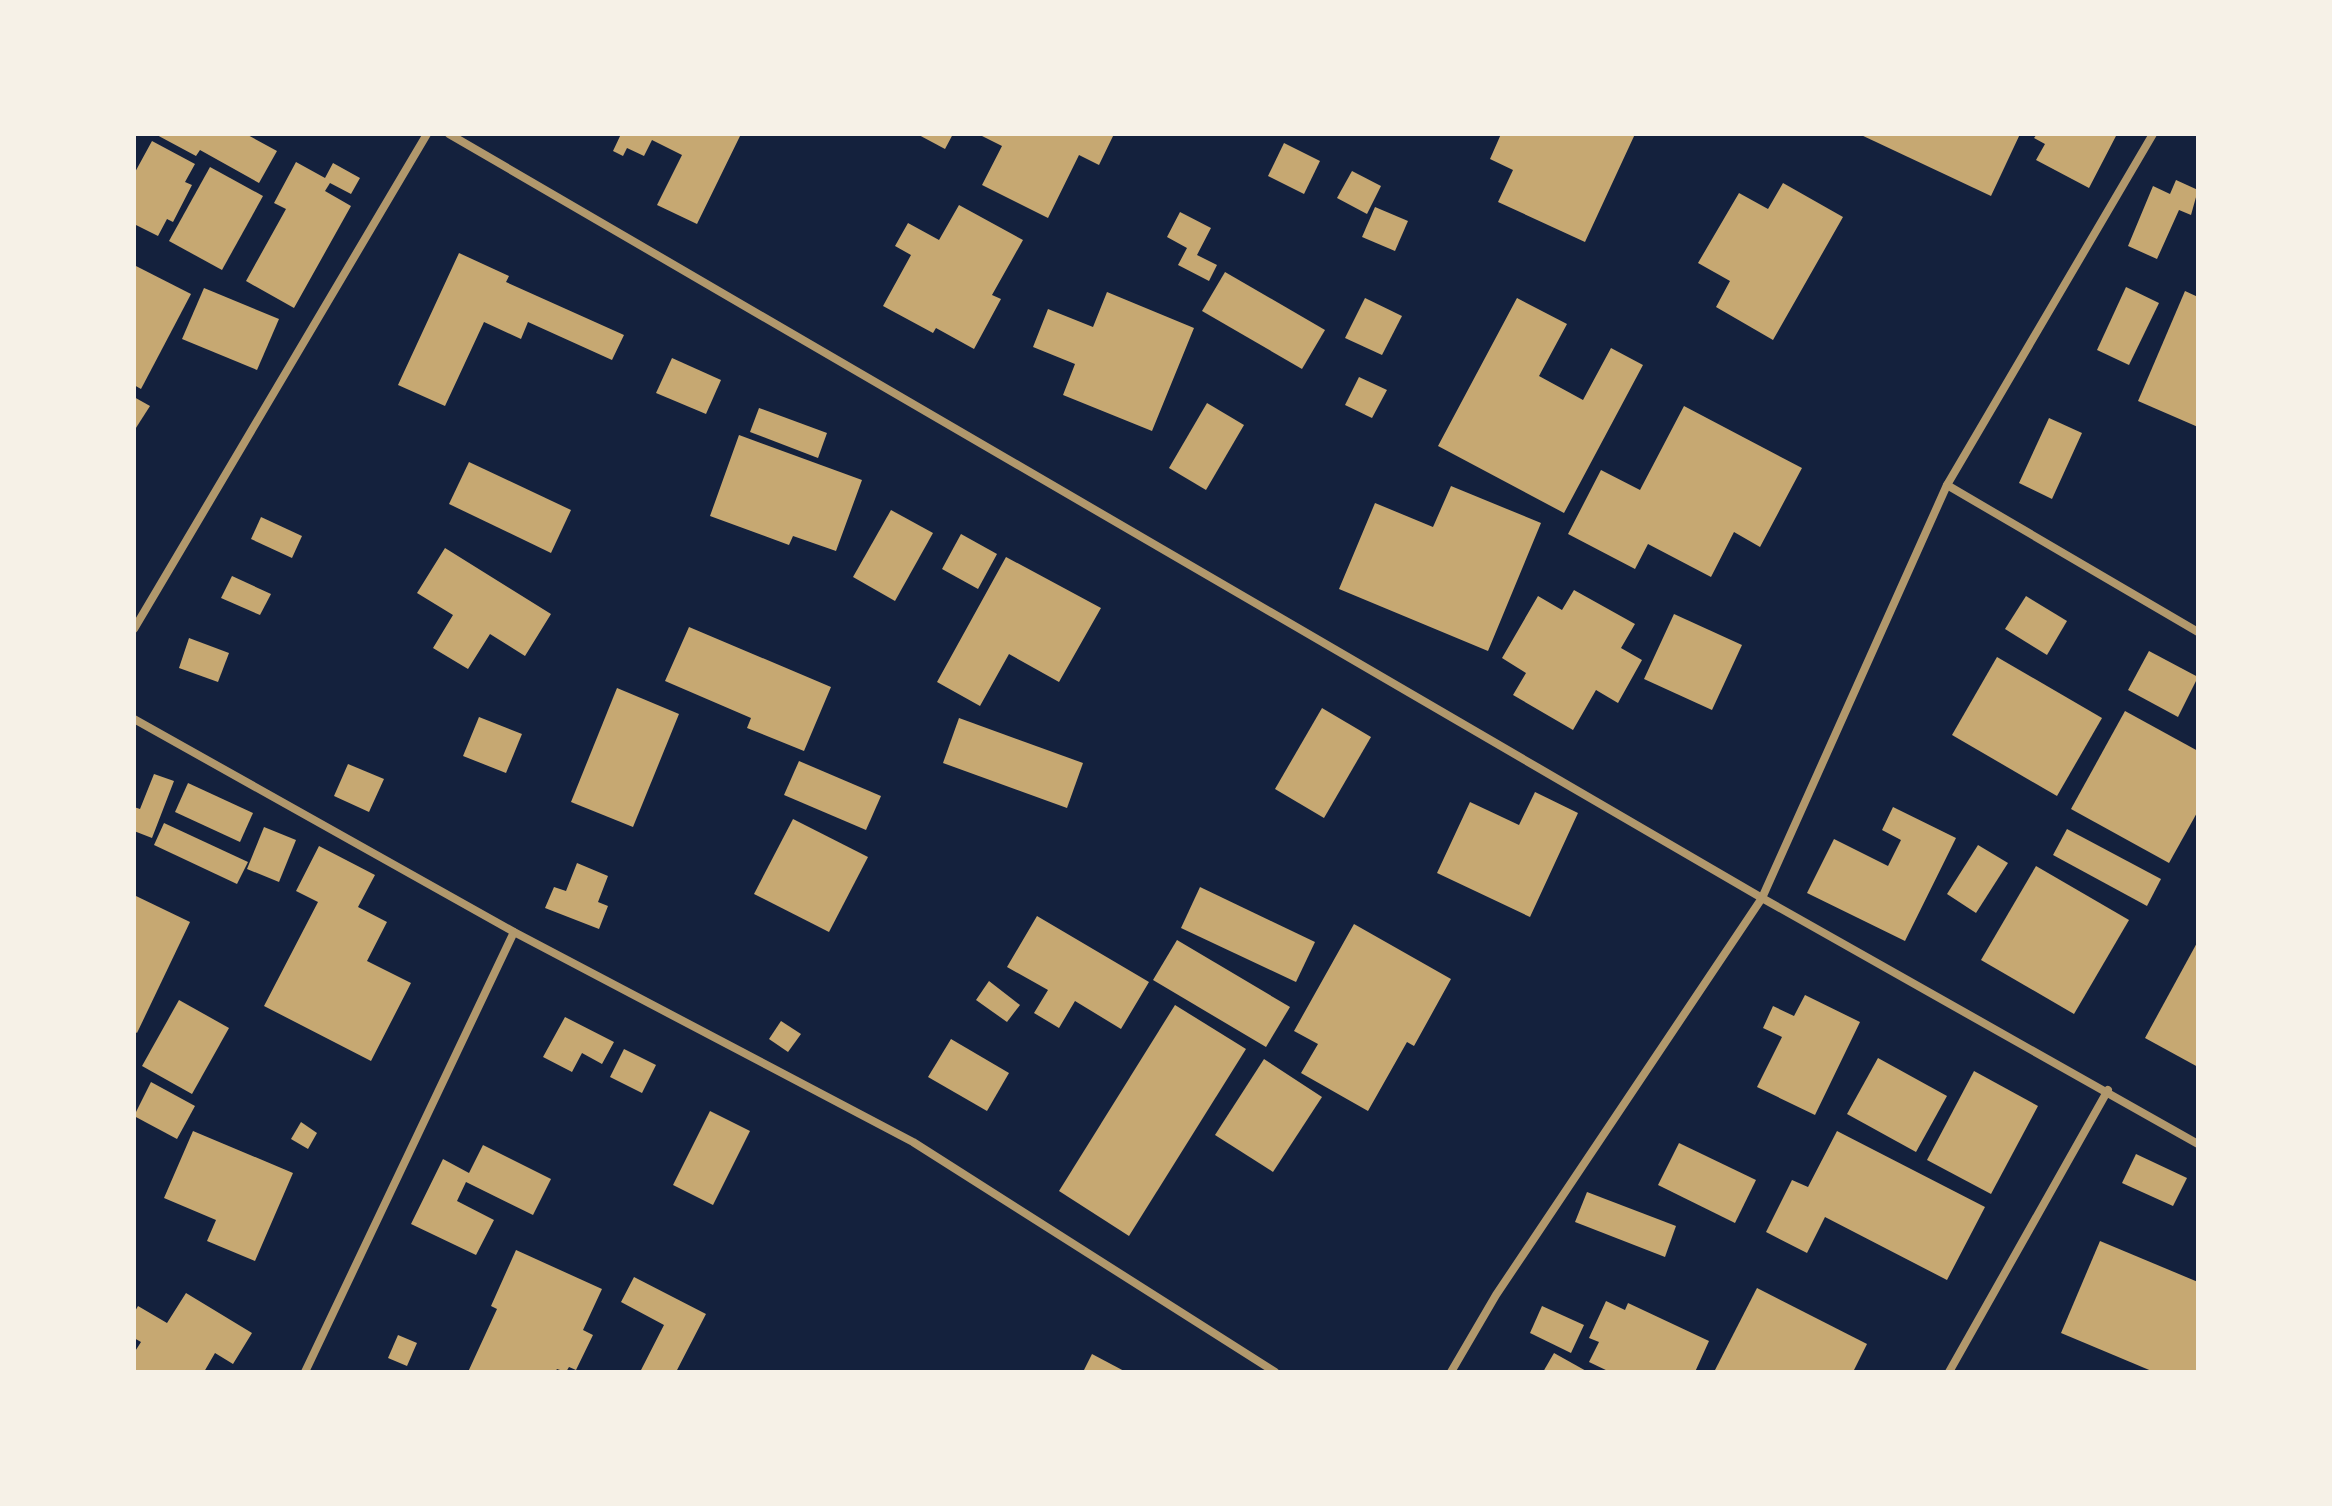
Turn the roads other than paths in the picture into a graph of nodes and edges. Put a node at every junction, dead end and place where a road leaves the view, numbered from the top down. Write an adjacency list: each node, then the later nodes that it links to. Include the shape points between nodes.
1 (427, 134): 5 (street)
2 (449, 134): 8 (street)
3 (2153, 134): 4 (street)
4 (1947, 485): 6 (street); 8 (street)
5 (134, 629)
6 (2198, 632)
7 (134, 719): 9 (street)
8 (1762, 898): 10 (street); 14 (street, via 1504,1282)
9 (514, 932): 12 (street); 13 (street, via 913,1142)
10 (2108, 1090): 11 (street); 15 (street)
11 (2198, 1144)
12 (305, 1372)
13 (1275, 1372)
14 (1451, 1372)
15 (1949, 1372)

